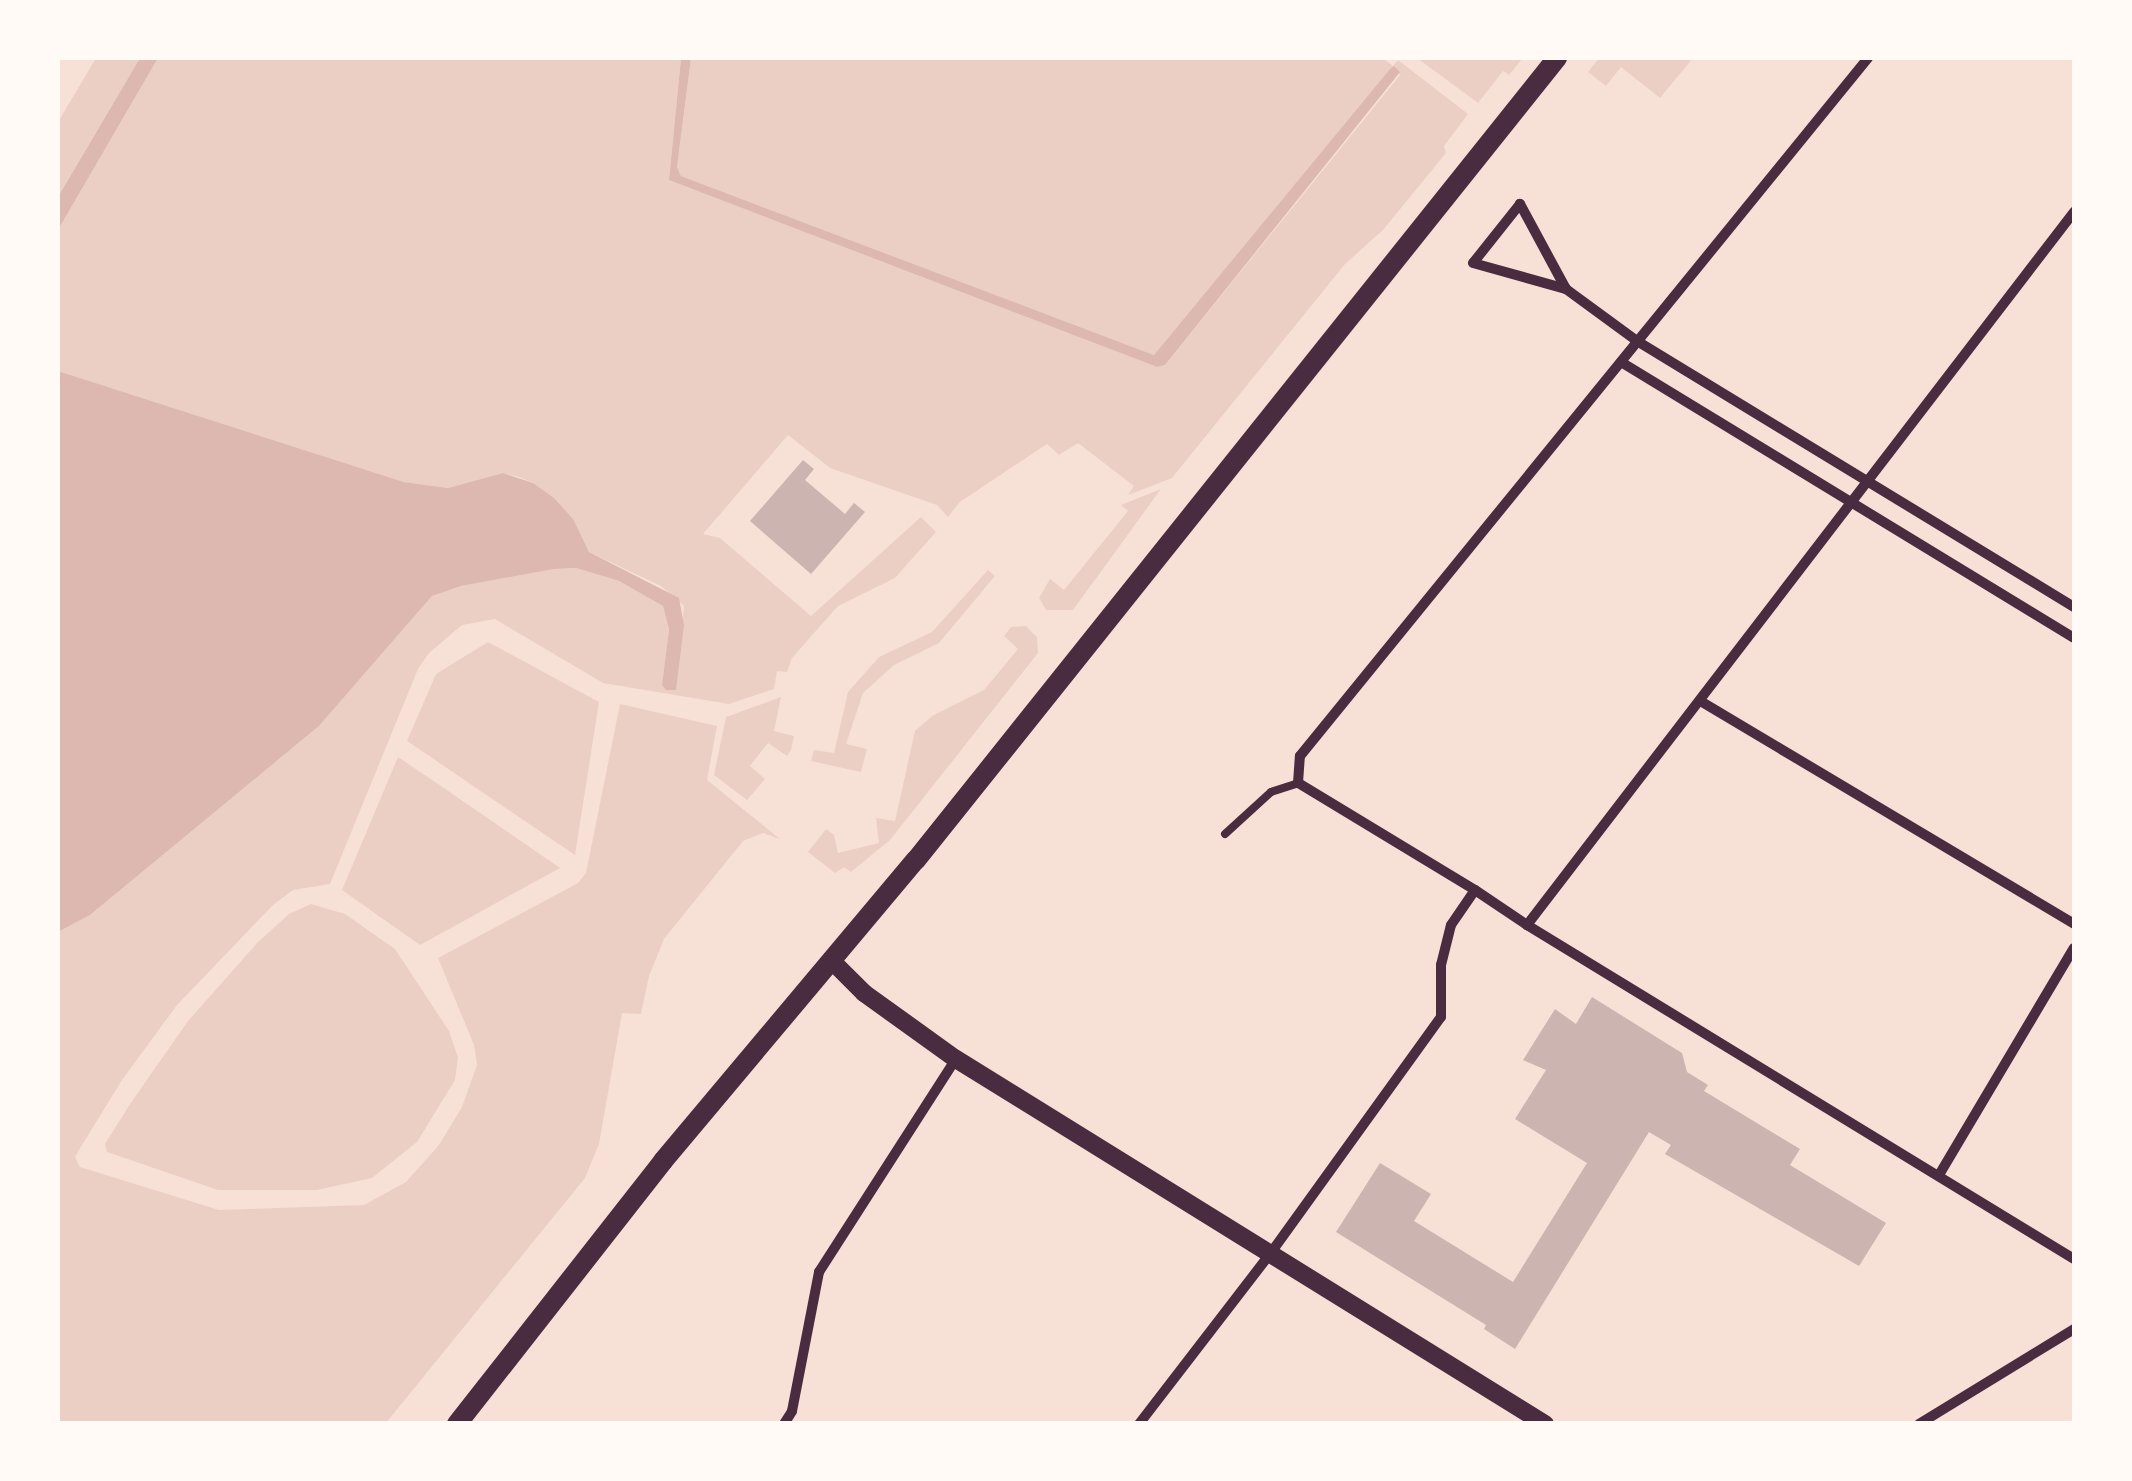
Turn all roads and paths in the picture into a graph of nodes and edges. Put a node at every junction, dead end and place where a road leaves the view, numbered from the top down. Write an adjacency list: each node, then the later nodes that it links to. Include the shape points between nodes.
1 (1558, 58): 18 (main road)
2 (1868, 58): 5 (street)
3 (2074, 212): 7 (street)
4 (1566, 289): 4 (street, via 1473,264 1520,204); 5 (street)
5 (1637, 341): 6 (street); 7 (street)
6 (1621, 362): 8 (street); 12 (street, via 1300,756)
7 (1866, 482): 8 (street); 9 (street)
8 (1850, 502): 10 (street); 11 (street)
9 (2074, 607)
10 (2074, 638)
11 (1702, 702): 15 (street); 16 (street)
12 (1298, 782): 13 (lane, via 1271,792); 14 (street)
13 (1226, 834)
14 (1475, 890): 16 (street); 21 (street, via 1451,924 1441,1017)
15 (2074, 924)
16 (1527, 925): 20 (street)
17 (2074, 948): 20 (street)
18 (831, 960): 19 (street, via 864,993); 24 (main road)
19 (956, 1059): 21 (street); 25 (street, via 819,1272)
20 (1939, 1175): 22 (street)
21 (1270, 1254): 26 (street); 27 (street)
22 (2074, 1259)
23 (2074, 1328): 28 (street)
24 (457, 1424)
25 (784, 1424)
26 (1140, 1424)
27 (1544, 1424)
28 (1919, 1424)

